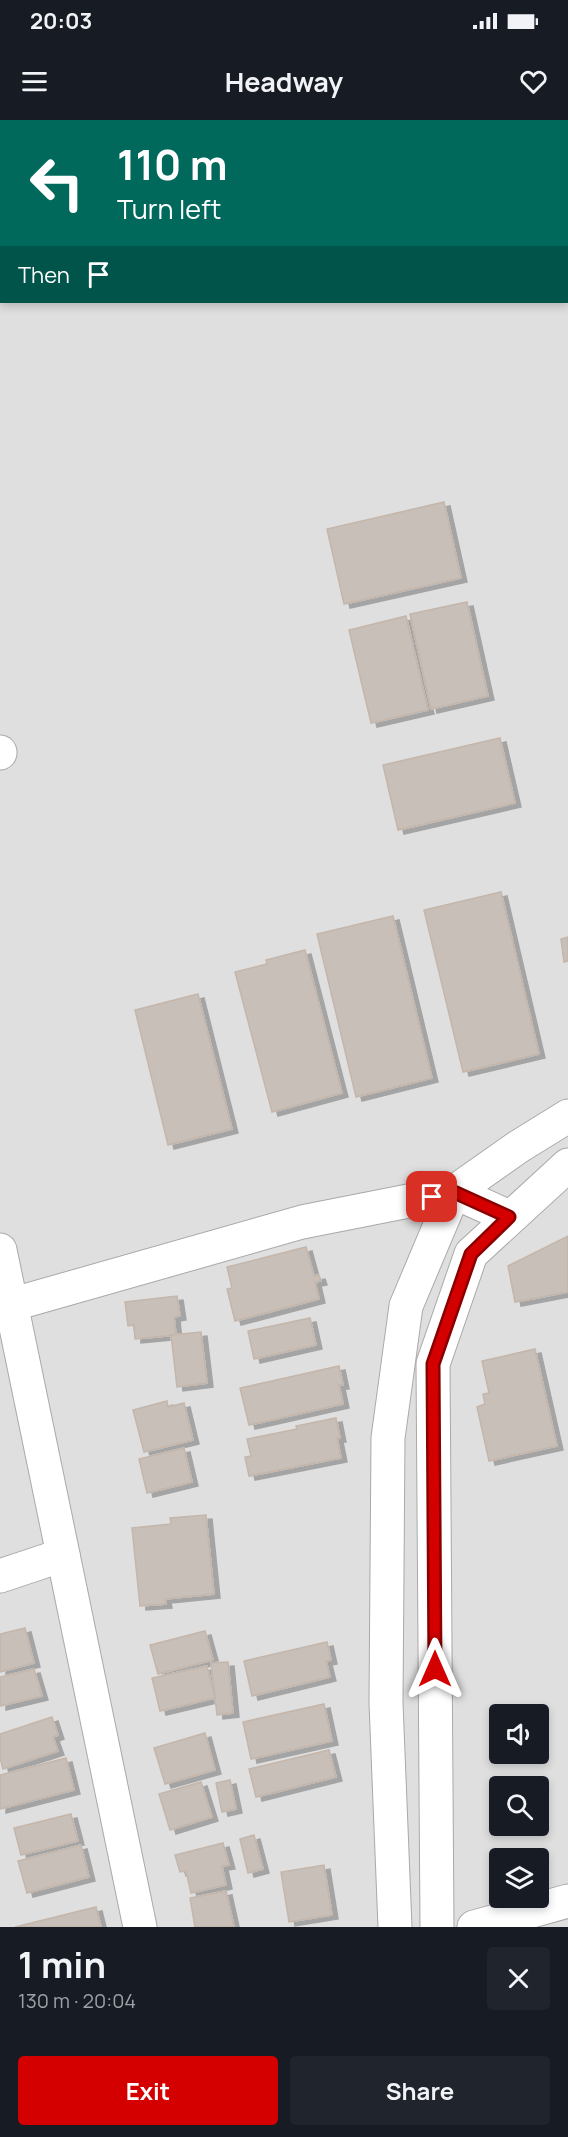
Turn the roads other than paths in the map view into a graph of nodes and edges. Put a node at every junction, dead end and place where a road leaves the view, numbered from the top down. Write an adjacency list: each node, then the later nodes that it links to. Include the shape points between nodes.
1 (568, 1116): 3 (street)
2 (568, 1165): 4 (street)
3 (454, 1192): 4 (street); 6 (street, via 302,1222); 11 (street, via 406,1306 388,1438 386,1703)
4 (509, 1217): 12 (street, via 471,1254 433,1364)
5 (0, 1250): 6 (street)
6 (5, 1306): 7 (street)
7 (63, 1555): 8 (street); 10 (street)
8 (0, 1576)
9 (568, 1901): 13 (street)
10 (140, 1927)
11 (395, 1927)
12 (437, 1927)
13 (474, 1927)

